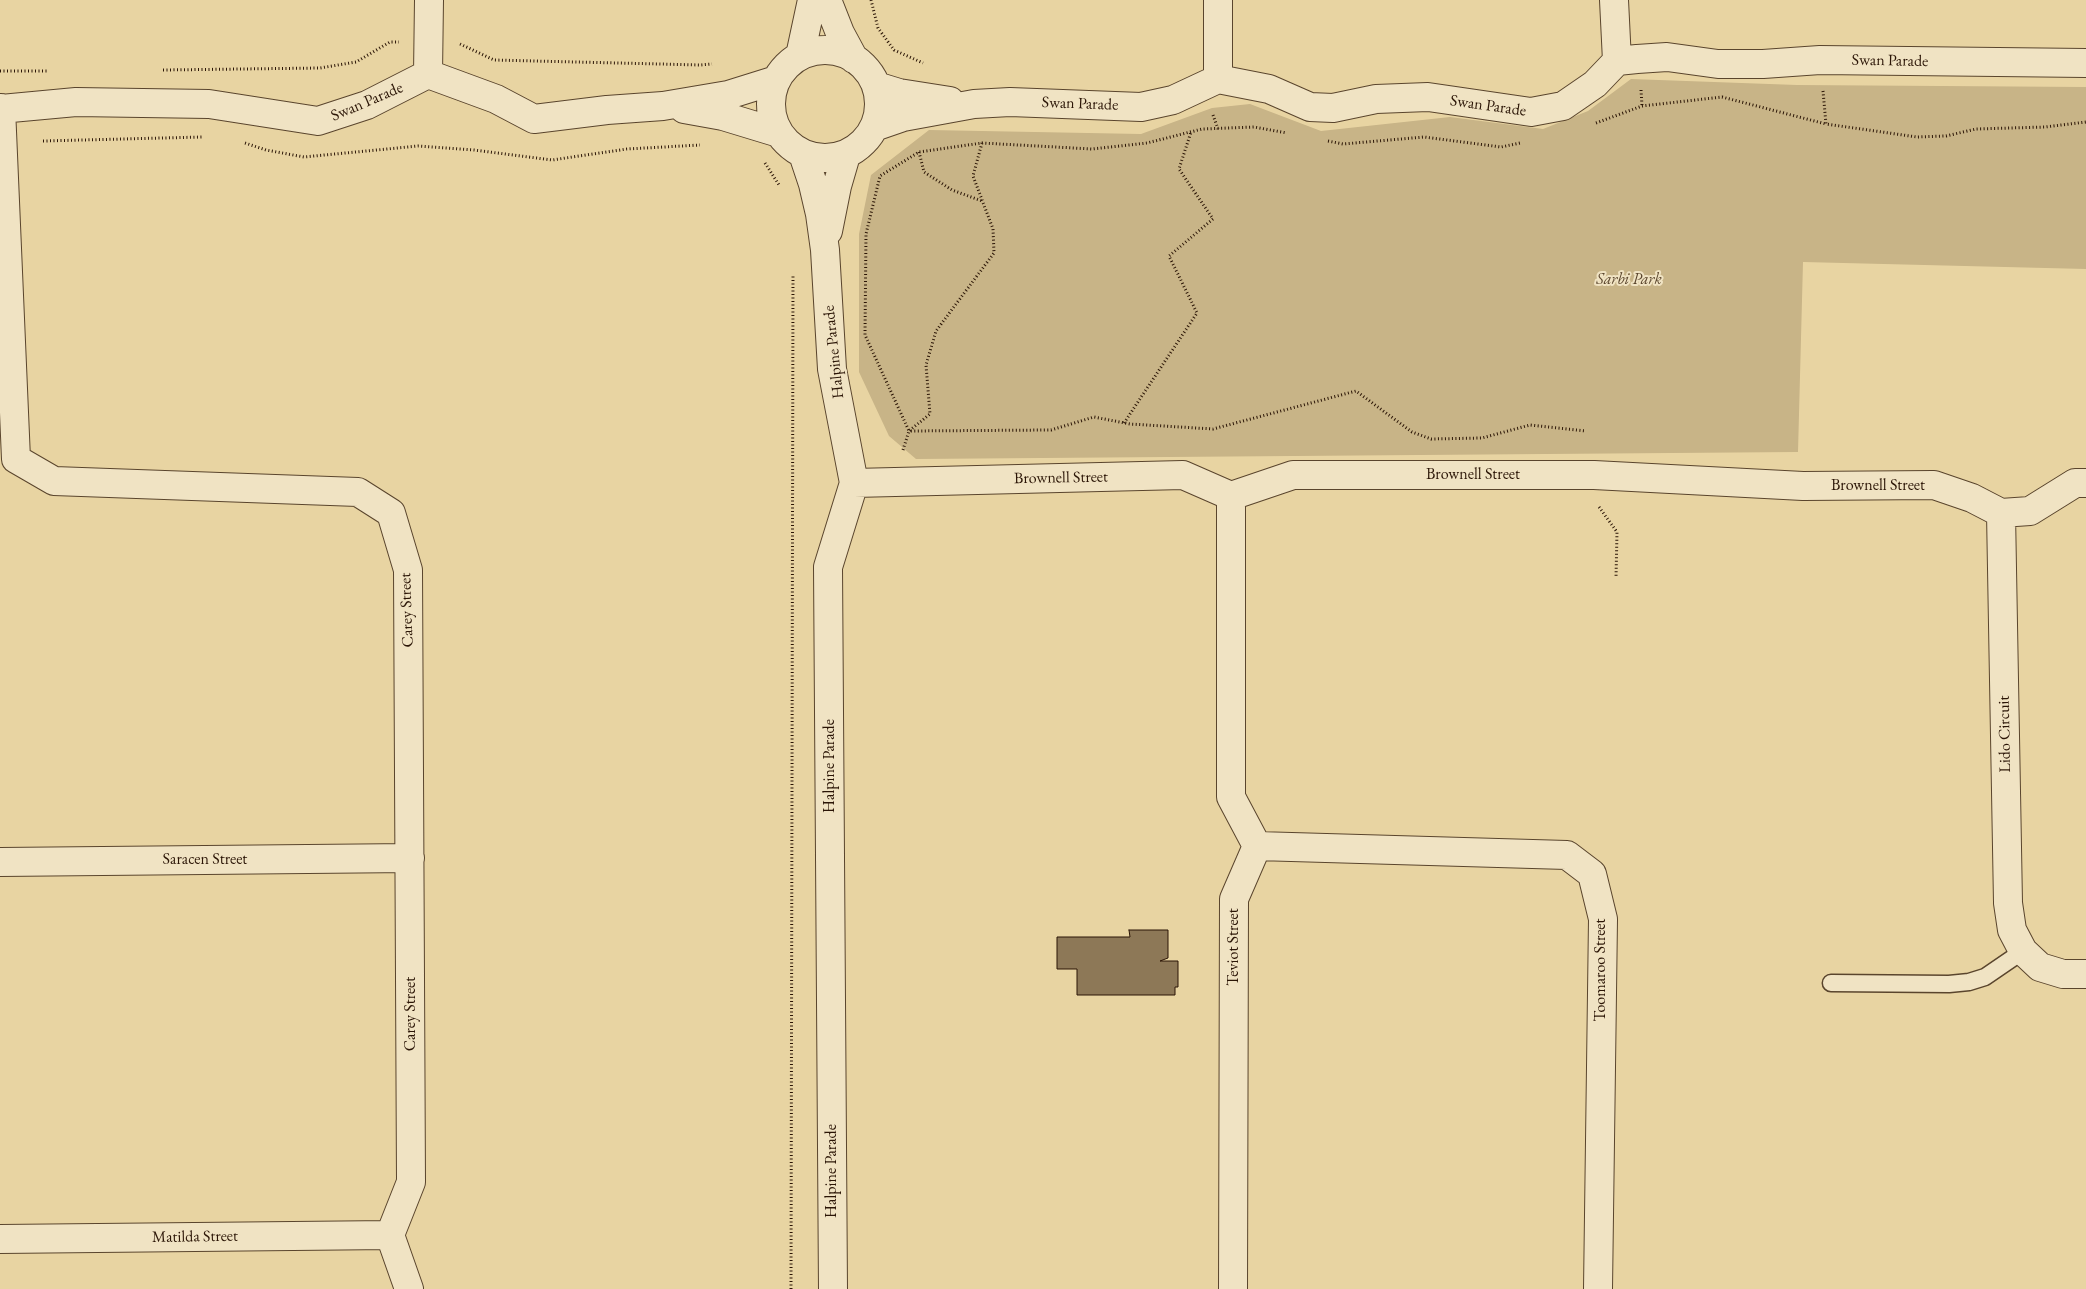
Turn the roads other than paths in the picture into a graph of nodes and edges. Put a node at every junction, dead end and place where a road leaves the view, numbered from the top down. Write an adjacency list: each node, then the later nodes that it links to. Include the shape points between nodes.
1 (429, 0): 10 (street)
2 (812, 0): 6 (street)
3 (827, 0): 7 (street)
4 (1218, 0): 11 (street)
5 (1614, 0): 8 (street)
6 (800, 56): 7 (street, via 827,50); 12 (street)
7 (854, 59): 13 (street, via 864,66)
8 (1617, 61): 9 (street, Swan Parade, via 1667,57 1712,64 1820,60); 11 (street, Swan Parade, via 1594,84 1563,106 1531,112 1428,97 1376,99 1333,108 1310,107 1269,89)
9 (2086, 63)
10 (428, 74): 15 (street, via 496,99 534,119); 16 (street, Swan Parade, via 367,105 318,122 209,104 76,102)
11 (1218, 79): 14 (street, Swan Parade, via 1173,100 1141,107 1010,102)
12 (776, 80): 15 (street, via 728,95); 18 (street, via 771,107)
13 (876, 86): 14 (street, Swan Parade, via 899,93); 17 (street, via 879,99)
14 (974, 104): 17 (street, Swan Parade, via 903,117)
15 (663, 106): 18 (street, via 723,116)
16 (1, 108): 22 (street, Carey Street)
17 (874, 127): 20 (street, via 863,144)
18 (779, 133): 19 (street, via 790,146)
19 (803, 154): 20 (street, via 817,158); 21 (street, Halpine Parade, via 813,184)
20 (846, 155): 21 (street, Halpine Parade)
21 (825, 250): 23 (street, Halpine Parade, via 832,369)
22 (8, 462): 28 (street, Carey Street, via 54,481 358,492 391,513 408,570)
23 (854, 483): 25 (street, Brownell Street, via 1183,475); 36 (street, Halpine Parade, via 828,567)
24 (2086, 483): 26 (street, via 2075,483 2030,511)
25 (1232, 496): 26 (street, Brownell Street, via 1293,475 1594,475 1802,486 1934,486 1972,498); 27 (street, via 1231,797)
26 (2001, 513): 30 (street, Lido Circuit, via 2008,903 2012,930)
27 (1256, 846): 37 (street, Teviot Street, via 1234,899); 38 (street, Toomaroo Street, via 1567,854 1592,874 1603,918)
28 (410, 858): 29 (street, Saracen Street); 33 (street, Carey Street, via 411,1182)
29 (0, 862)
30 (2023, 951): 31 (street, Lido Circuit, via 2040,967 2063,974); 32 (lane, via 1985,977 1969,982)
31 (2086, 974)
32 (1831, 983)
33 (390, 1235): 34 (street, Matilda Street); 35 (street)
34 (0, 1240)
35 (409, 1289)
36 (833, 1289)
37 (1233, 1289)
38 (1598, 1289)

